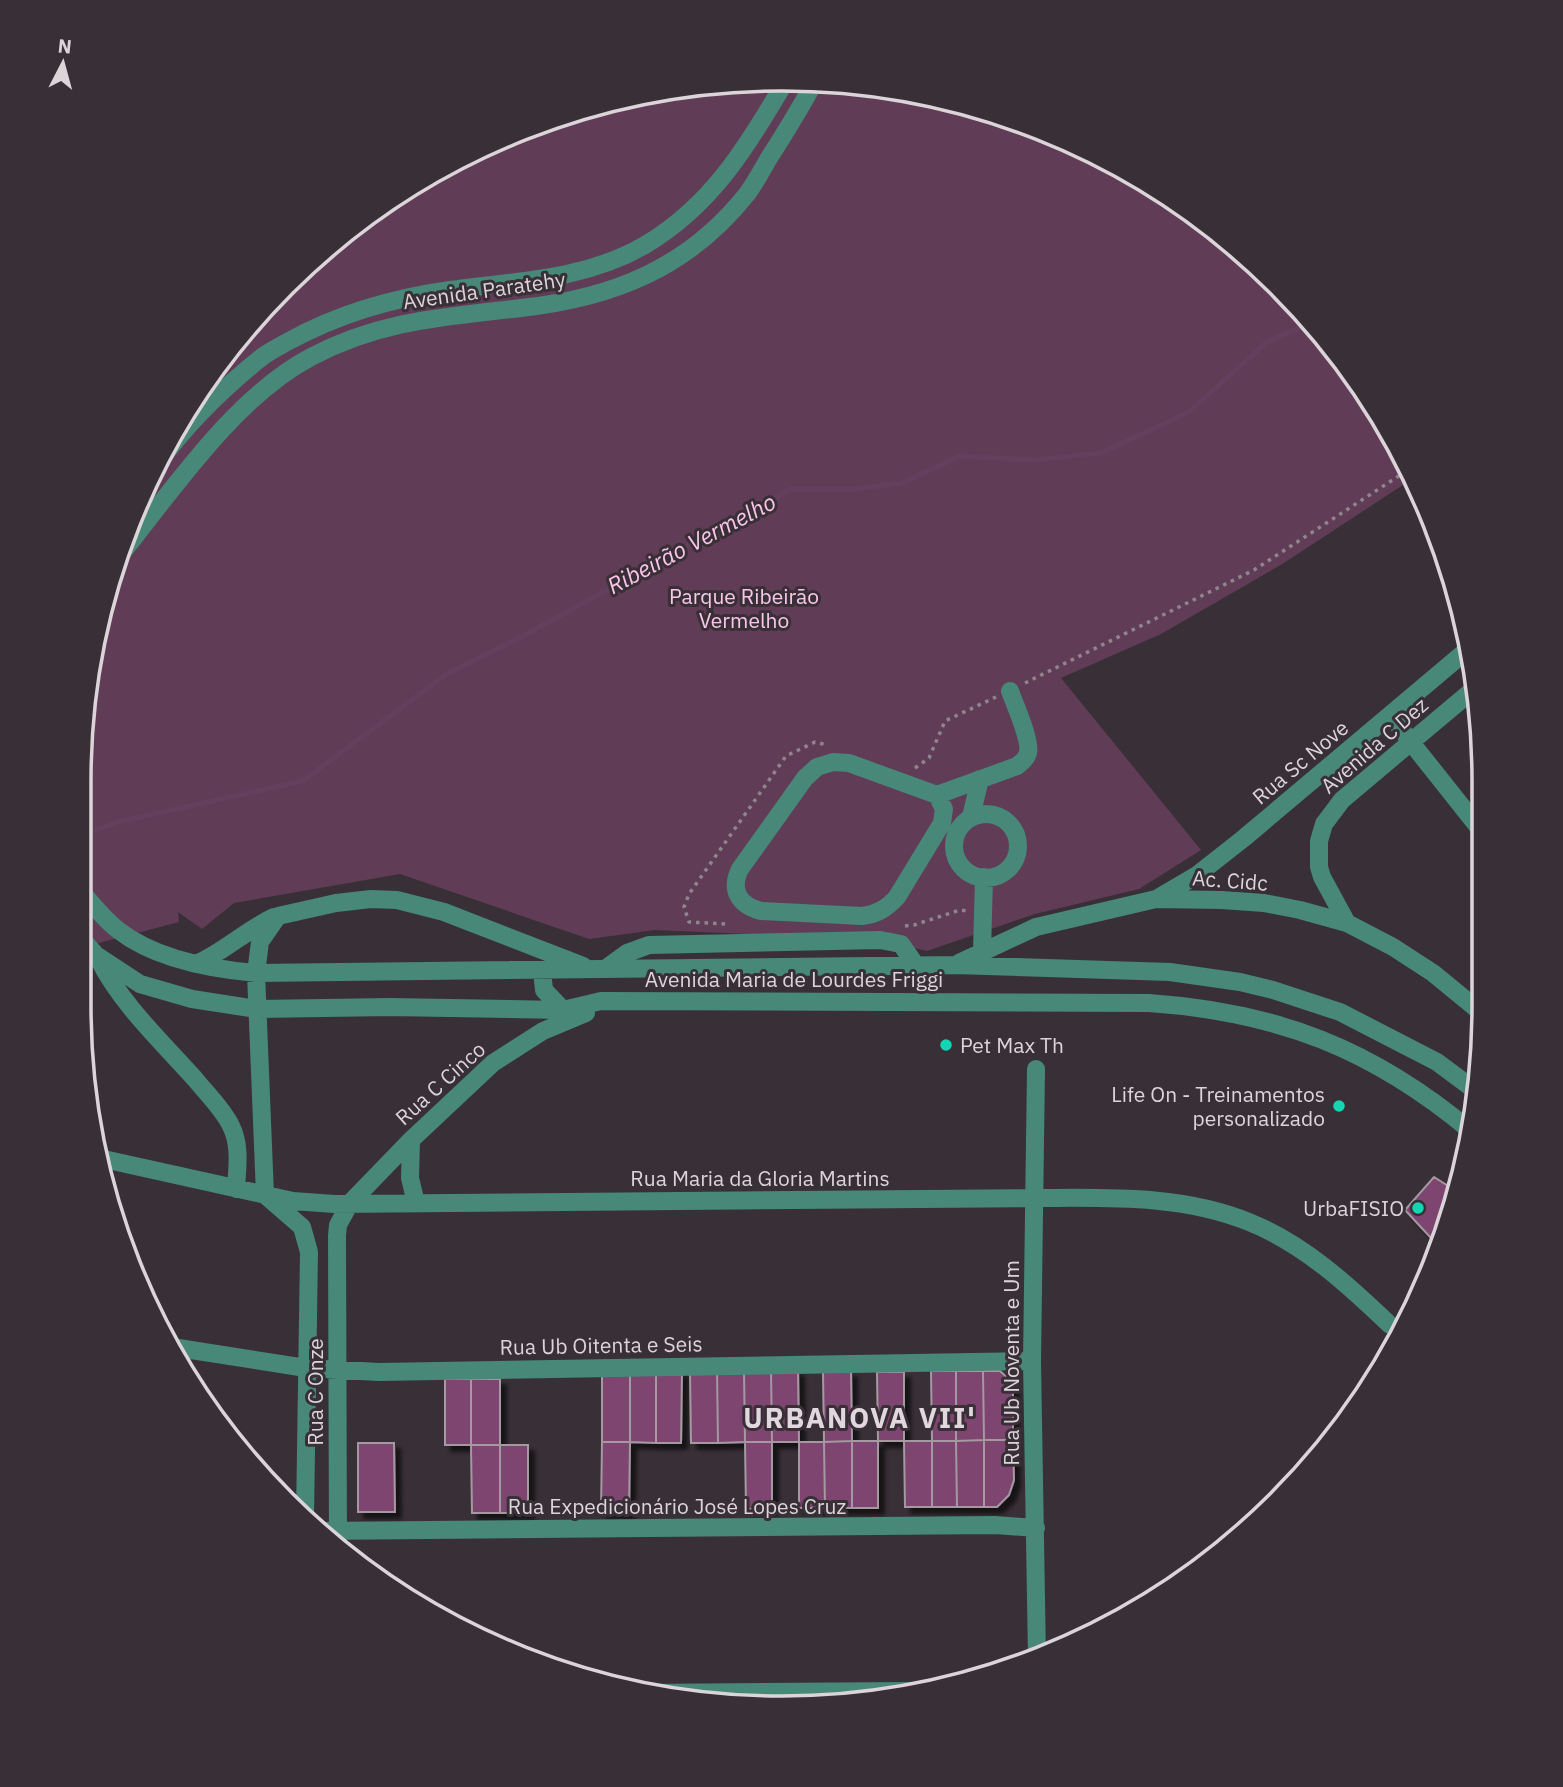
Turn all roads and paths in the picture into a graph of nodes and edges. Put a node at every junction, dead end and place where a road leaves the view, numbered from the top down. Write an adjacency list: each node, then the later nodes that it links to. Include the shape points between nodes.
1 (780, 91): 3 (street, Avenida Paratehy, via 717,186 678,223 643,246 555,278 373,305 318,325 263,356)
2 (809, 92): 5 (street, Avenida Paratehy, via 747,194 685,253 642,279 569,302 439,316 383,328 310,357 246,405)
3 (194, 420)
4 (1400, 475): 7 (path, via 1254,570)
5 (138, 533)
6 (1460, 656): 9 (street, Rua Sc Nove)
7 (1010, 691): 12 (path, via 945,721 929,758 917,769); 13 (street, via 1028,752 1017,766)
8 (1466, 695): 10 (street, Avenida C Dez)
9 (1391, 715): 10 (street); 18 (street, Rua Sc Nove, via 1197,875)
10 (1409, 741): 15 (street); 22 (street, Avenida C Dez, via 1342,800 1321,833 1318,859 1322,877)
11 (828, 746): 23 (path, via 815,742 786,756 690,894 684,907 689,922)
12 (904, 765)
13 (980, 779): 14 (street); 16 (street)
14 (937, 794): 16 (street); 16 (street, via 849,763 817,767 740,869 735,879 740,901 761,911 876,914 897,897)
15 (1472, 819)
16 (957, 823): 17 (street, via 956,857 967,871); 17 (street, via 989,814 1012,827 1018,852 1009,868)
17 (984, 877): 20 (street)
18 (1156, 899): 22 (street, Ac. Cidc, via 1264,903); 26 (street, Ac. Cidc, via 1036,927)
19 (91, 902): 28 (street, Avenida Maria de Lourdes Friggi, via 132,940)
20 (985, 915): 24 (path, via 960,909 914,926); 26 (street)
21 (278, 916): 28 (street); 31 (street, via 336,903 397,900 444,912); 33 (street, via 260,942)
22 (1347, 923): 35 (street, Ac. Cidc, via 1433,973)
23 (729, 924)
24 (901, 926)
25 (91, 949): 27 (street)
26 (982, 952): 29 (street, Ac. Cidc)
27 (96, 955): 36 (street, Avenida Maria de Lourdes Friggi, via 124,975 160,991); 44 (street, via 123,999 231,1125 238,1152)
28 (196, 964): 33 (street, Avenida Maria de Lourdes Friggi)
29 (955, 965): 30 (street, Avenida Maria de Lourdes Friggi); 40 (street, Avenida Maria de Lourdes Friggi, via 1170,972 1273,990 1369,1025 1437,1062)
30 (917, 967): 31 (street, Avenida Maria de Lourdes Friggi); 31 (street, via 901,944 880,940 649,944)
31 (598, 969): 32 (street, Avenida Maria de Lourdes Friggi)
32 (542, 971): 33 (street, Avenida Maria de Lourdes Friggi); 37 (street, via 544,990)
33 (256, 973): 36 (street)
34 (601, 1001): 37 (street, Avenida Maria de Lourdes Friggi); 38 (street, via 583,1015); 41 (street, Avenida Maria de Lourdes Friggi, via 1137,1003 1218,1009 1333,1042 1424,1094)
35 (1472, 1005)
36 (257, 1009): 37 (street, Avenida Maria de Lourdes Friggi); 45 (street)
37 (564, 1010): 38 (street, Rua C Cinco, via 546,1013)
38 (543, 1031): 42 (street, Rua C Cinco, via 493,1063)
39 (1037, 1069): 46 (street, Rua Ub Noventa e Um)
40 (1467, 1085)
41 (1462, 1124)
42 (411, 1140): 47 (street, Rua C Cinco); 48 (street, via 410,1178)
43 (109, 1159): 44 (street, Rua Maria da Gloria Martins)
44 (236, 1189): 45 (street, Rua Maria da Gloria Martins)
45 (265, 1195): 47 (street, Rua Maria da Gloria Martins); 52 (street, Rua C Onze, via 297,1221 305,1234 310,1275)
46 (1034, 1198): 48 (street, Rua Maria da Gloria Martins); 49 (street, Rua Maria da Gloria Martins, via 1163,1201 1249,1222 1326,1268); 51 (street, Rua Ub Noventa e Um)
47 (350, 1203): 48 (street, Rua Maria da Gloria Martins); 53 (street, Rua C Onze, via 337,1236)
48 (416, 1203)
49 (1390, 1325)
50 (183, 1349): 52 (street, Rua Ub Oitenta e Seis)
51 (1032, 1361): 53 (street, Rua Ub Oitenta e Seis); 55 (street, Rua Ub Noventa e Um)
52 (306, 1368): 53 (street, Rua Ub Oitenta e Seis); 54 (street, Rua C Onze)
53 (338, 1370): 56 (street, Rua C Onze)
54 (305, 1505)
55 (1036, 1528): 57 (street, Rua Expedicionário José Lopes Cruz, via 995,1525); 58 (street, Rua Ub Noventa e Um)
56 (331, 1529)
57 (341, 1537)
58 (1037, 1646)
59 (860, 1691): 60 (street)
60 (713, 1692)

